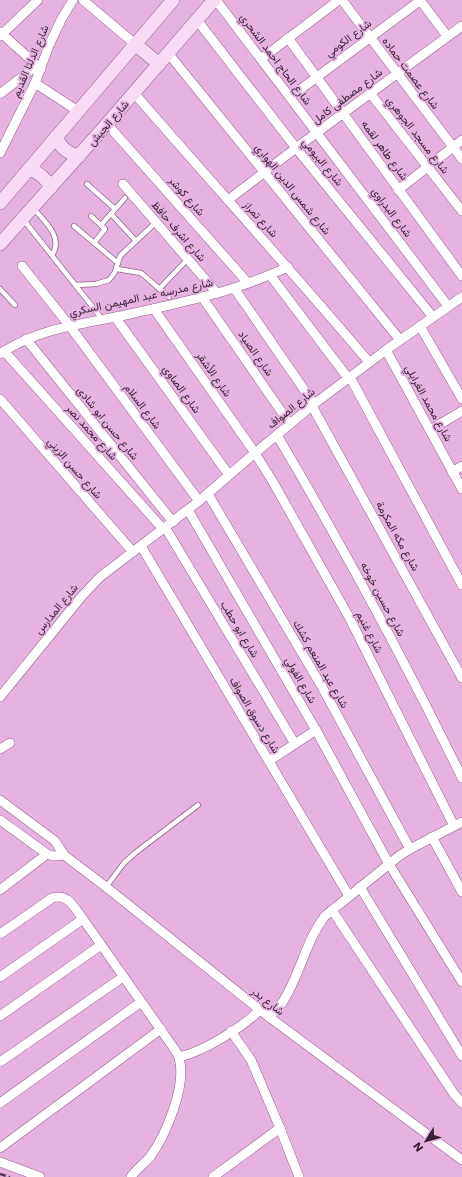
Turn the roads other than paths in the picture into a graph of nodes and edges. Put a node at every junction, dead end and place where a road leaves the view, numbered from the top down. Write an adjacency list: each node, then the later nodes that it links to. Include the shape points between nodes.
1 (38, 0): 10 (street)
2 (72, 0): 18 (street, شارع الدلتا القديم)
3 (83, 0): 14 (street)
4 (173, 0): 14 (main road)
5 (215, 0): 8 (main road, شارع الجيش); 16 (street, شارع الحاج احمد الشحري)
6 (341, 0): 12 (street, شارع عصمت حماده); 13 (street)
7 (421, 0): 11 (street); 12 (street, شارع الكومي)
8 (197, 20): 15 (main road, شارع الجيش); 33 (street, شارع البيومي)
9 (462, 26): 11 (street, شارع مصطفى كامل)
10 (1, 34): 18 (street)
11 (447, 36): 19 (street, شارع مصطفى كامل)
12 (369, 37): 19 (street, شارع عصمت حماده); 20 (street, شارع الكومي)
13 (288, 38): 16 (street); 20 (street, شارع طاهر لقمه)
14 (135, 44): 17 (main road); 26 (main road)
15 (168, 53): 17 (main road, شارع الجيش); 39 (street, شارع شمس الدين الهواري)
16 (261, 59): 25 (street, شارع الحاج احمد الشحري)
17 (159, 64): 22 (main road, شارع الجيش)
18 (38, 68): 21 (street, شارع الدلتا القديم); 24 (street)
19 (396, 74): 23 (street, شارع مصطفى كامل); 32 (street, شارع عصمت حماده)
20 (316, 77): 25 (street, شارع الكومي); 27 (street, شارع طاهر لقمه)
21 (35, 83): 26 (street); 34 (street, شارع الدلتا القديم)
22 (134, 93): 28 (main road, شارع الجيش); 45 (street, شارع تمراز)
23 (370, 93): 27 (street, شارع مصطفى كامل); 37 (street, شارع مسجد الجوهري)
24 (0, 94)
25 (290, 97): 29 (street, شارع الحاج احمد الشحري)
26 (78, 111): 30 (main road)
27 (343, 113): 29 (street, شارع مصطفى كامل); 43 (street, شارع طاهر لقمه)
28 (107, 124): 35 (main road, شارع الجيش); 67 (street, شارع كوشر)
29 (317, 133): 33 (street, شارع مصطفى كامل); 77 (street, شارع البدراوي)
30 (56, 137): 35 (main road, via 62,148); 38 (main road)
31 (462, 140): 32 (street)
32 (453, 147): 36 (street, شارع عصمت حماده); 37 (street)
33 (296, 148): 39 (street, شارع مصطفى كامل); 81 (street, شارع البيومي)
34 (0, 153)
35 (79, 156): 42 (main road, شارع الجيش)
36 (462, 159)
37 (428, 166): 43 (street); 49 (street, شارع مسجد الجوهري)
38 (29, 169): 42 (main road, via 44,177); 46 (main road)
39 (264, 172): 45 (street, شارع مصطفى كامل); 85 (street, شارع شمس الدين الهواري)
40 (87, 184): 48 (lane)
41 (123, 184): 72 (street, شارع اشرف حافظ)
42 (51, 187): 47 (main road, شارع الجيش)
43 (398, 190): 66 (street, شارع طاهر لقمه)
44 (125, 198): 48 (lane)
45 (228, 200): 63 (street, شارع تمراز)
46 (0, 203)
47 (32, 208): 52 (main road, شارع الجيش); 59 (lane, via 55,237 56,247)
48 (115, 210): 50 (lane)
49 (462, 211)
50 (111, 214): 53 (lane); 56 (lane)
51 (91, 216): 53 (lane)
52 (23, 218): 58 (main road, شارع الجيش); 59 (lane)
53 (101, 225): 57 (lane, via 105,231)
54 (74, 226): 57 (lane)
55 (152, 226): 56 (lane)
56 (136, 241): 61 (lane, via 120,256)
57 (94, 243): 61 (lane)
58 (0, 244)
59 (52, 255): 68 (lane)
60 (186, 261): 71 (lane)
61 (118, 262): 64 (lane)
62 (22, 266): 82 (street, شارع السلام)
63 (288, 267): 65 (street, شارع مدرسه عبد المهيمن السكري); 88 (street, شارع تمراز)
64 (117, 269): 68 (lane, via 105,282); 71 (lane, via 141,273)
65 (270, 275): 67 (street, شارع مدرسه عبد المهيمن السكري); 89 (street)
66 (462, 276)
67 (248, 283): 70 (street, شارع مدرسه عبد المهيمن السكري)
68 (76, 285): 79 (lane)
69 (0, 288): 76 (lane)
70 (234, 288): 72 (street, شارع مدرسه عبد المهيمن السكري); 92 (street, شارع مكه المكرمة)
71 (159, 289): 73 (lane)
72 (217, 293): 74 (street, شارع مدرسه عبد المهيمن السكري)
73 (169, 297)
74 (202, 297): 78 (street, شارع مدرسه عبد المهيمن السكري); 94 (street, شارع الصياد)
75 (462, 297): 77 (street, شارع الصواف)
76 (15, 305)
77 (448, 306): 81 (street, شارع الصواف)
78 (154, 309): 80 (street, شارع مدرسه عبد المهيمن السكري); 97 (street, شارع الأشقر)
79 (99, 315)
80 (115, 317): 82 (street, شارع مدرسه عبد المهيمن السكري); 100 (street, شارع الصاوي)
81 (433, 317): 83 (street, شارع الصواف)
82 (69, 326): 84 (street, شارع مدرسه عبد المهيمن السكري); 103 (street, شارع السلام)
83 (420, 326): 85 (street, شارع الصواف); 91 (street)
84 (26, 339): 87 (street, شارع مدرسه عبد المهيمن السكري); 105 (street, شارع حسن ابو شادى)
85 (400, 340): 86 (street, شارع الصواف)
86 (386, 350): 88 (street, شارع الصواف); 95 (street, شارع محمد الغرابلي)
87 (2, 352): 105 (street, شارع محمد نصر)
88 (369, 362): 89 (street, شارع الصواف)
89 (349, 377): 92 (street, شارع الصواف); 108 (street)
90 (0, 399): 107 (street, شارع حسن الزيني)
91 (462, 399)
92 (313, 405): 94 (street, شارع الصواف); 109 (street, شارع مكه المكرمة)
93 (462, 411): 95 (street)
94 (290, 424): 96 (street, شارع الصواف)
95 (430, 430): 99 (street, شارع محمد الغرابلي)
96 (277, 434): 97 (street, شارع الصواف); 117 (street, شارع حسين خوخه, via 374,607)
97 (255, 453): 100 (street, شارع الصواف); 121 (street, شارع غنيم, via 349,617)
98 (462, 466): 99 (street)
99 (452, 472): 101 (street, شارع محمد الغرابلي)
100 (229, 475): 102 (street, شارع الصواف)
101 (461, 485)
102 (208, 494): 103 (street, شارع الصواف); 123 (street, شارع عبد المنعم كشك, via 322,687)
103 (199, 501): 104 (street, شارع الصواف)
104 (188, 510): 105 (street, شارع الصواف); 112 (street, شارع الفولي)
105 (167, 526): 106 (street, شارع الصواف); 114 (street, شارع ابو حطب)
106 (141, 546): 107 (street, شارع المدارس); 116 (street, شارع دسوق الصواف)
107 (133, 552): 111 (street, شارع المدارس, via 86,591)
108 (462, 585)
109 (458, 663): 110 (street, شارع مكه المكرمة)
110 (462, 678)
111 (0, 697)
112 (316, 730): 114 (street); 126 (street, شارع الفولي)
113 (10, 743): 115 (street)
114 (295, 744): 116 (street)
115 (0, 749)
116 (269, 761): 131 (street, شارع دسوق الصواف)
117 (462, 778)
118 (0, 800): 125 (street, شارع بدر, via 55,841)
119 (198, 805): 127 (lane, via 135,852)
120 (2, 824): 124 (street)
121 (458, 824): 122 (street)
122 (432, 837): 123 (street); 130 (street)
123 (410, 849): 126 (street)
124 (47, 854): 125 (street); 129 (street)
125 (64, 855): 127 (street, شارع بدر)
126 (389, 864): 128 (street); 138 (street, شارع الفولي)
127 (106, 887): 140 (street, شارع بدر)
128 (360, 887): 131 (street); 145 (street)
129 (0, 890)
130 (462, 892)
131 (349, 896): 132 (street)
132 (332, 910): 142 (street, via 318,925 292,986); 149 (street)
133 (83, 919): 134 (street, via 68,900 59,896 47,901); 135 (street); 136 (street)
134 (0, 934)
135 (101, 945): 137 (street); 141 (street)
136 (0, 977)
137 (124, 977): 139 (street); 147 (street)
138 (462, 982)
139 (141, 1002): 143 (street); 148 (street)
140 (260, 1010): 142 (street, شارع بدر); 144 (street)
141 (0, 1016)
142 (269, 1017): 152 (street, شارع بدر)
143 (161, 1029): 146 (street); 151 (street)
144 (231, 1031): 146 (street, via 202,1049); 150 (street, via 251,1060)
145 (462, 1056)
146 (179, 1057): 155 (street, via 179,1089 168,1123 155,1149)
147 (0, 1062)
148 (0, 1103)
149 (462, 1103)
150 (280, 1128): 156 (street); 157 (street)
151 (0, 1148)
152 (462, 1160)
153 (0, 1162): 154 (street)
154 (40, 1177)
155 (131, 1177)
156 (213, 1177)
157 (299, 1177)

